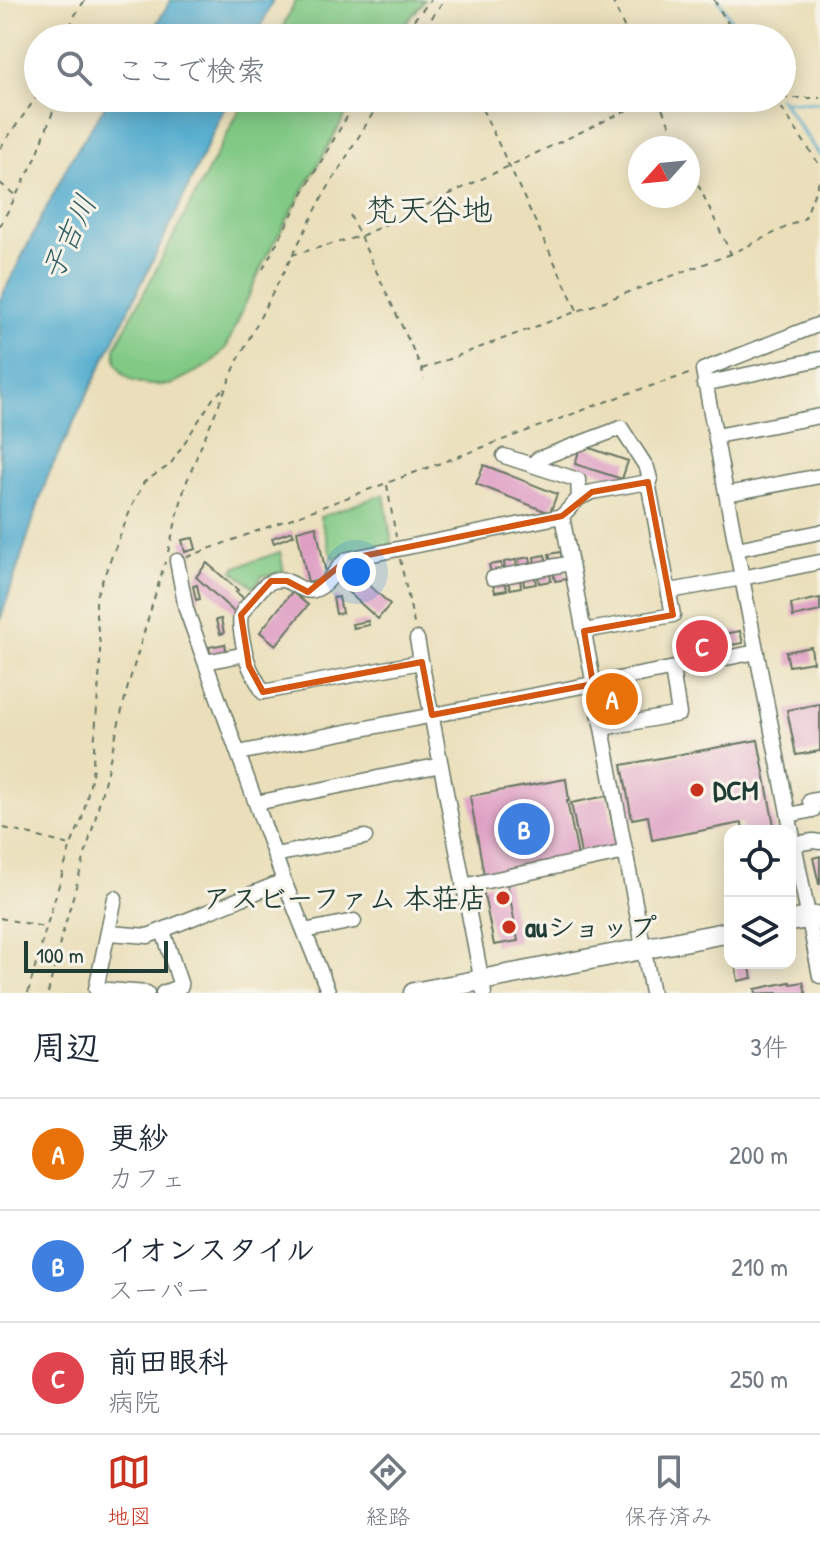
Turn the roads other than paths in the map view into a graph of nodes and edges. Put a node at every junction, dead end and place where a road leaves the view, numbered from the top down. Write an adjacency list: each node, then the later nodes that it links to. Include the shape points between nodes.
1 (820, 324): 3 (street)
2 (820, 359): 3 (street)
3 (704, 377): 5 (street)
4 (820, 416): 5 (street)
5 (716, 436): 10 (street)
6 (504, 456): 7 (street)
7 (532, 465): 9 (street, via 621,428 647,468); 11 (street, via 578,480)
8 (820, 476): 10 (street)
9 (648, 482): 11 (street); 20 (street)
10 (727, 494): 14 (street)
11 (579, 498): 12 (street)
12 (562, 516): 17 (street); 24 (street, via 348,559 311,591 280,579 271,581 241,615)
13 (820, 532): 14 (street)
14 (737, 549): 19 (street)
15 (177, 561): 25 (street, via 186,609)
16 (820, 562): 19 (street)
17 (571, 563): 18 (street); 21 (street)
18 (493, 578)
19 (742, 578): 20 (street); 23 (street)
20 (670, 591): 21 (street, via 673,615)
21 (584, 631): 28 (street)
22 (417, 639): 26 (street)
23 (757, 652): 27 (street); 35 (street)
24 (246, 654): 25 (street); 26 (street, via 263,692)
25 (205, 662): 31 (street)
26 (421, 662): 29 (street)
27 (672, 669): 28 (street); 30 (street, via 679,714)
28 (593, 684): 29 (street); 30 (street)
29 (432, 715): 31 (street); 32 (street)
30 (603, 728): 41 (street)
31 (238, 753): 34 (street)
32 (441, 765): 34 (street); 44 (street)
33 (820, 799): 35 (street, via 810,801 813,810)
34 (256, 803): 42 (street)
35 (789, 815): 36 (street)
36 (791, 825)
37 (365, 837): 42 (street)
38 (820, 842): 39 (street)
39 (796, 844)
40 (796, 851): 46 (street)
41 (626, 852): 44 (street); 52 (street)
42 (275, 855): 43 (street)
43 (284, 881): 48 (street); 49 (street)
44 (463, 886): 54 (street)
45 (115, 898): 50 (street)
46 (806, 918): 53 (street)
47 (354, 921): 49 (street)
48 (163, 931): 50 (street, via 148,936); 56 (street, via 181,986)
49 (304, 931): 57 (street)
50 (109, 933): 55 (street, via 96,989)
51 (724, 933): 52 (highway)
52 (643, 948): 54 (highway); 59 (street)
53 (820, 976)
54 (482, 987): 58 (highway)
55 (147, 993)
56 (163, 993)
57 (329, 993)
58 (414, 993)
59 (652, 993)

